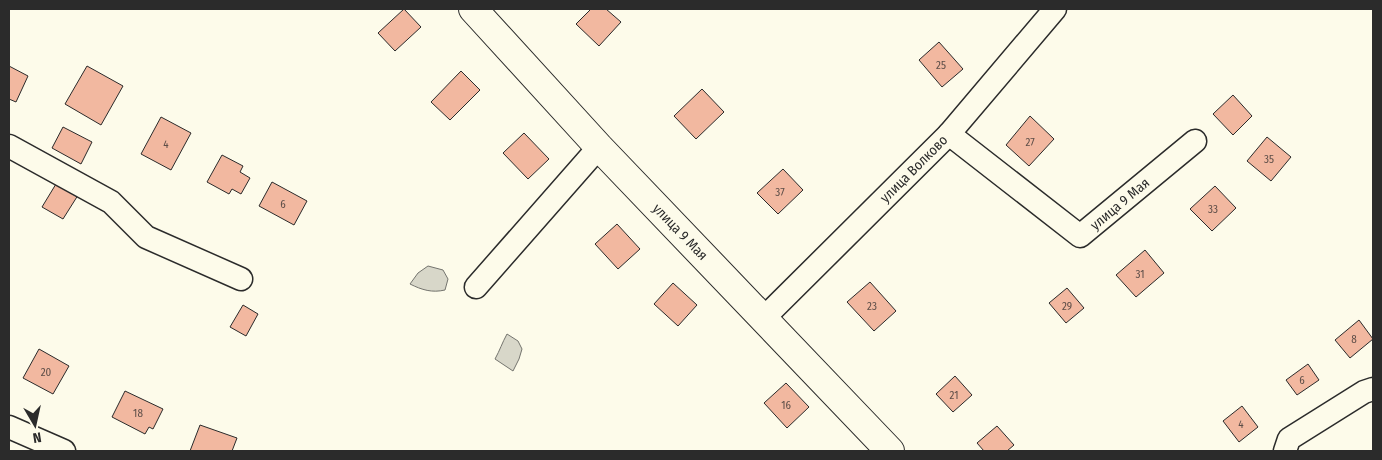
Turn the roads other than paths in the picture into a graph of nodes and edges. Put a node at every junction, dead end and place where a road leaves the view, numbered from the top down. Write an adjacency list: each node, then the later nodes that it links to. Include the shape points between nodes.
1 (472, 9): 6 (main road, улица 9 Мая)
2 (1055, 9): 3 (street, улица Волково)
3 (949, 134): 4 (street, улица 9 Мая, via 1080,236); 9 (street, улица Волково)
4 (1195, 141)
5 (9, 146): 7 (street, via 111,202 146,237)
6 (599, 148): 8 (street); 9 (main road, улица 9 Мая)
7 (241, 278)
8 (476, 287)
9 (763, 319): 13 (main road, улица 9 Мая)
10 (1373, 389): 14 (street, via 1289,439)
11 (9, 427): 12 (street)
12 (64, 451)
13 (890, 451)
14 (1285, 451)

